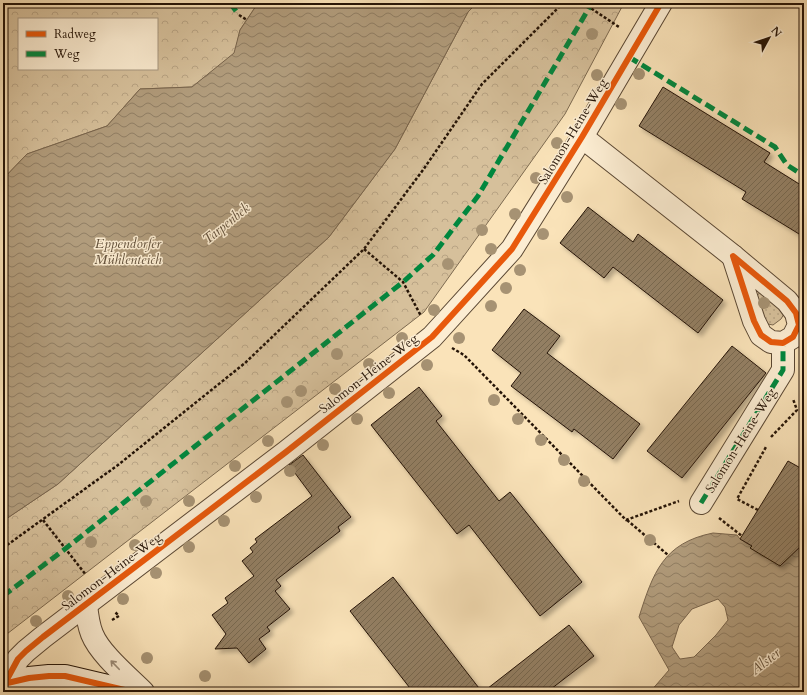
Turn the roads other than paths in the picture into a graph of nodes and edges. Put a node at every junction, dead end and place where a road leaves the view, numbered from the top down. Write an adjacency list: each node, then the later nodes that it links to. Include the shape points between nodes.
1 (661, 3): 2 (street, Salomon-Heine-Weg)
2 (582, 137): 3 (street, Salomon-Heine-Weg); 6 (street, Salomon-Heine-Weg, via 512,249 432,337)
3 (733, 256): 4 (street, via 757,328 771,342); 4 (street, Salomon-Heine-Weg, via 787,301 796,313 799,325 793,337)
4 (783, 343): 5 (street, Salomon-Heine-Weg, via 783,370)
5 (700, 502)
6 (86, 604): 7 (street, Salomon-Heine-Weg, via 26,651 18,659); 9 (street, Salomon-Heine-Weg, one-way to 6, via 109,658 92,636)
7 (4, 684): 8 (street, via 29,678 65,676)
8 (134, 692)
9 (143, 692)

